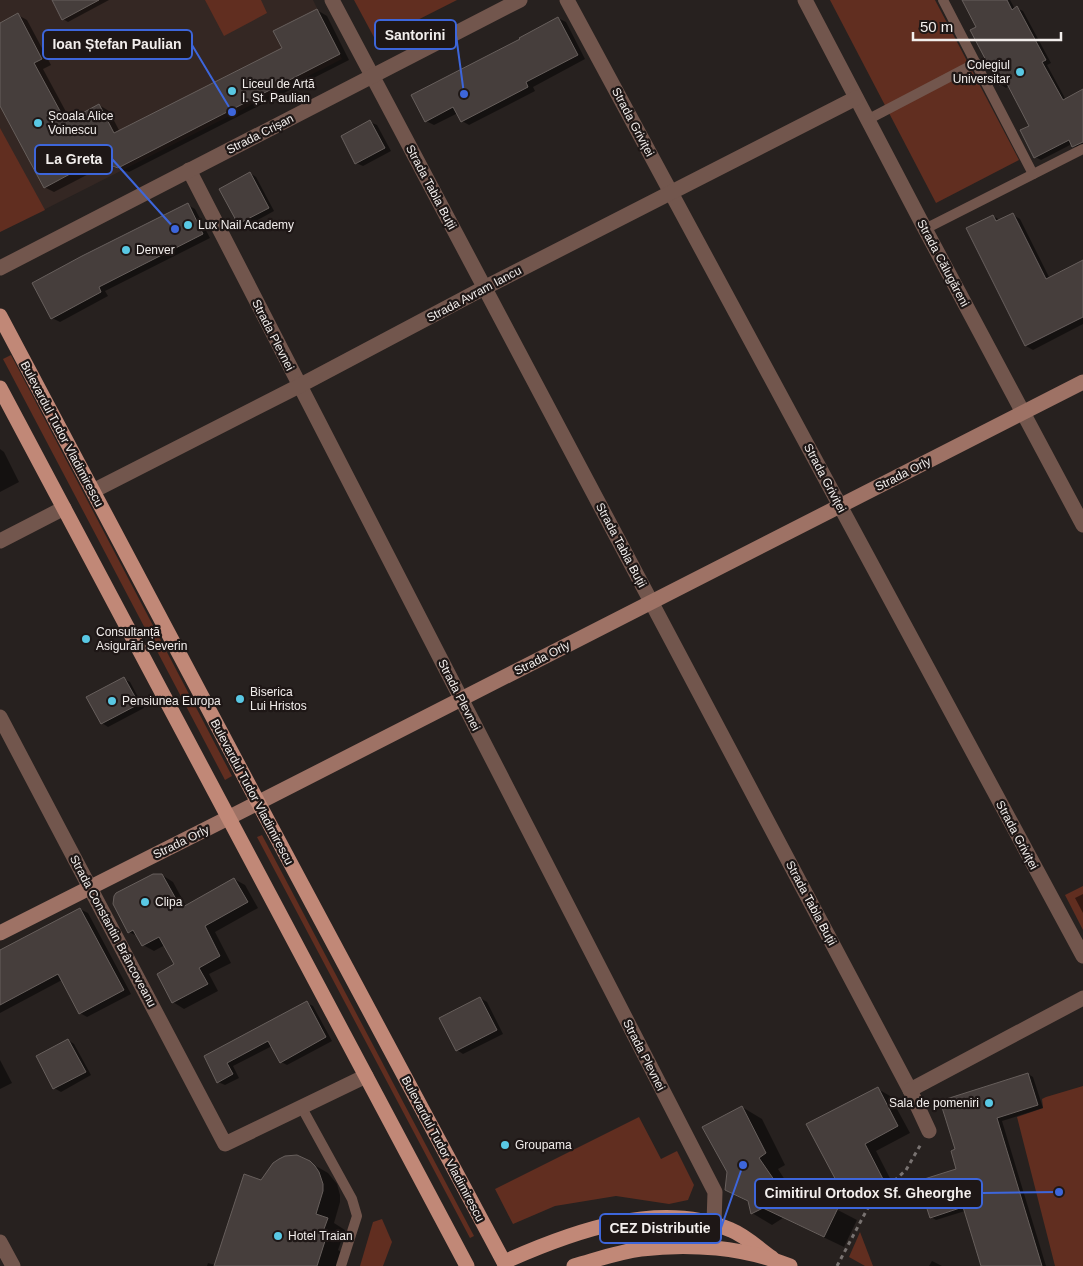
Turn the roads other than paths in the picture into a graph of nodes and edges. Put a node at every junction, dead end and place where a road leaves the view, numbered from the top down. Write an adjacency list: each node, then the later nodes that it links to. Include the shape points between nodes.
1 (332, 0): 7 (street, Strada Tabla Buții)
2 (520, 0): 7 (street, Strada Crișan)
3 (567, 0): 13 (street, Strada Griviței)
4 (805, 0): 8 (street, Strada Călugăreni)
5 (943, 0): 6 (lane)
6 (976, 63): 9 (lane); 12 (lane)
7 (372, 76): 11 (street, Strada Crișan); 16 (street, Strada Tabla Buții)
8 (856, 98): 9 (street, Strada Călugăreni); 13 (street, Strada Avram Iancu)
9 (867, 120): 14 (street, Strada Călugăreni)
10 (1083, 149): 12 (lane)
11 (189, 170): 15 (street, Strada Crișan); 19 (street, Strada Plevnei)
12 (1034, 174): 14 (lane)
13 (672, 192): 16 (street, Strada Avram Iancu); 23 (street, Strada Griviței)
14 (924, 229): 21 (street, Strada Călugăreni)
15 (0, 268)
16 (484, 288): 19 (street, Strada Avram Iancu); 27 (street, Strada Tabla Buții)
17 (0, 316): 22 (main road, Bulevardul Tudor Vladimirescu)
18 (1083, 382): 21 (street, Strada Orly)
19 (299, 386): 22 (street, Strada Avram Iancu); 28 (street, Strada Plevnei)
20 (0, 388): 24 (main road)
21 (1023, 412): 23 (street, Strada Orly); 25 (street, Strada Călugăreni)
22 (93, 492): 30 (main road, Bulevardul Tudor Vladimirescu)
23 (840, 506): 27 (street, Strada Orly); 34 (street, Strada Griviței)
24 (64, 508): 26 (street); 31 (main road)
25 (1083, 525)
26 (0, 541)
27 (651, 602): 28 (street, Strada Orly); 37 (street, Strada Tabla Buții)
28 (461, 699): 30 (street, Strada Orly); 40 (street, Strada Plevnei, via 715,1192)
29 (0, 717): 32 (street, Strada Constantin Brâncoveanu)
30 (258, 803): 31 (street, Strada Orly); 43 (main road, Bulevardul Tudor Vladimirescu)
31 (228, 818): 32 (street, Strada Orly); 36 (main road)
32 (90, 887): 33 (street, Strada Orly); 38 (street, Strada Constantin Brâncoveanu, via 225,1144)
33 (0, 932)
34 (1083, 956)
35 (1083, 998): 37 (street)
36 (366, 1076): 38 (street); 46 (main road)
37 (910, 1090): 39 (street, Strada Tabla Buții)
38 (302, 1108): 45 (lane, via 352,1199 357,1216)
39 (928, 1131)
40 (714, 1223): 42 (main road, via 734,1231); 43 (main road, via 683,1218 624,1222 562,1237)
41 (0, 1242): 44 (street)
42 (772, 1258): 47 (main road, via 717,1248 670,1247 614,1254); 48 (main road)
43 (502, 1265)
44 (13, 1266)
45 (342, 1266)
46 (467, 1266)
47 (574, 1266)
48 (790, 1266)

